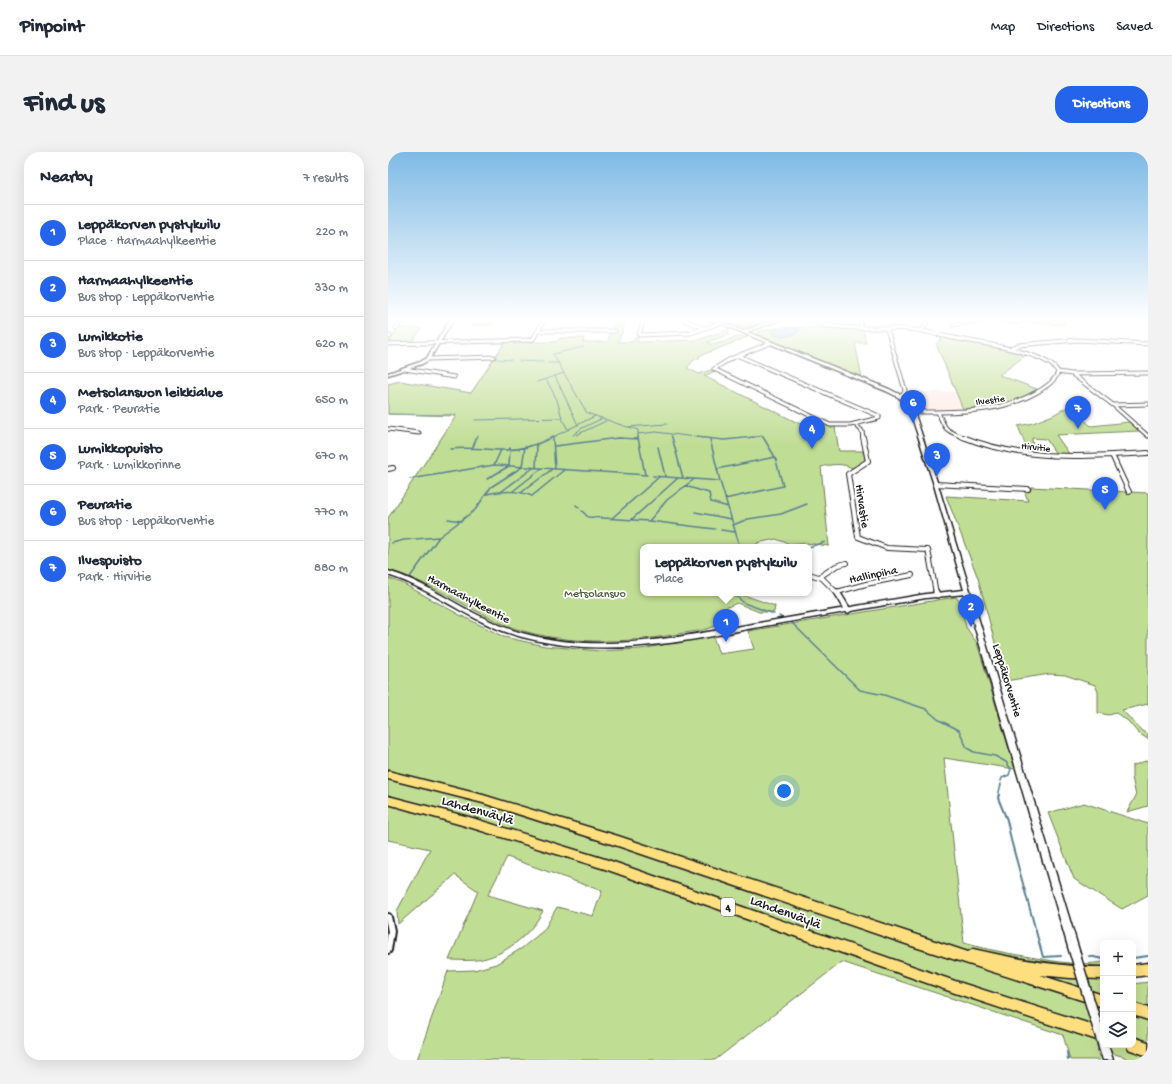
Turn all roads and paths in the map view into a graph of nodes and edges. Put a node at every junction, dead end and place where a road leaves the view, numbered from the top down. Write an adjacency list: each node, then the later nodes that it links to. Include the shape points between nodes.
1 (425, 361): 7 (street)
2 (724, 361): 18 (street, via 714,368 830,425)
3 (752, 361): 18 (street, via 879,416)
4 (817, 361): 13 (street, Leppäkorventie)
5 (897, 361): 13 (street, via 905,390)
6 (1044, 361): 8 (street)
7 (405, 369): 10 (street); 12 (street)
8 (1058, 372): 11 (street); 17 (street, Ilvestie, via 1047,385 1011,404 987,409)
9 (1148, 373): 11 (street)
10 (388, 374)
11 (1072, 374): 15 (street)
12 (454, 377)
13 (899, 396): 16 (street, Leppäkorventie, via 910,404)
14 (1148, 404): 15 (street)
15 (1113, 405): 21 (street)
16 (913, 412): 17 (street, Ilvestie); 26 (street, Leppäkorventie)
17 (938, 412): 23 (street, Hirvitie, via 947,431 986,446 1038,456)
18 (855, 424): 36 (street, Hirvastie, via 862,431 868,461 848,474 858,537 887,548 928,550)
19 (388, 429): 20 (street)
20 (419, 433)
21 (1148, 436)
22 (1148, 452): 23 (street, Hirvitie)
23 (1112, 455): 28 (street)
24 (393, 468): 25 (street)
25 (388, 469)
26 (935, 484): 27 (street); 35 (street, Leppäkorventie)
27 (1028, 489)
28 (1130, 492)
29 (846, 563): 33 (street, via 830,569)
30 (388, 573): 37 (street, Harmaahylkeentie, via 420,585 496,627 532,638 588,646 634,646)
31 (812, 574): 33 (street)
32 (912, 575): 34 (street, Hallinpiha, via 872,582)
33 (822, 576): 34 (street)
34 (837, 592): 37 (street)
35 (967, 592): 36 (street, Harmaahylkeentie); 50 (street, Leppäkorventie, bridge)
36 (937, 595): 37 (street, Harmaahylkeentie)
37 (848, 610)
38 (388, 775): 41 (highway, Lahdenväylä / 4, via 484,799 618,841)
39 (388, 800): 49 (highway, Lahdenväylä / 4, via 605,864 955,987)
40 (388, 917): 42 (street, via 391,931)
41 (912, 940): 45 (highway, via 1015,964); 46 (highway, Lahdenväylä / 4)
42 (388, 950)
43 (1148, 969): 44 (highway)
44 (1136, 971)
45 (1100, 973)
46 (1100, 1000)
47 (1136, 1010): 48 (highway)
48 (1148, 1014)
49 (1100, 1034)
50 (1100, 1035)
51 (1136, 1045): 53 (highway)
52 (1104, 1048): 54 (street, Leppäkorventie)
53 (1148, 1049)
54 (1108, 1060)

